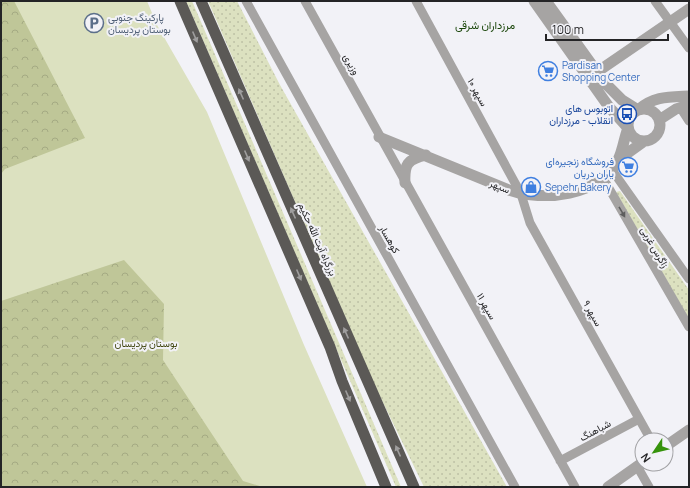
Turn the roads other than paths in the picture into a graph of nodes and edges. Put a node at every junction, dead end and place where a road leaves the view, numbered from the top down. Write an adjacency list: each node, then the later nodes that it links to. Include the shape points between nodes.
1 (180, 1): 38 (highway, one-way to 38, via 330,347)
2 (200, 1): 39 (highway, بزرگراه آیت الله حکیم, one-way to 2)
3 (246, 1): 40 (street, کوهسار)
4 (305, 1): 22 (street, وزیری)
5 (416, 1): 28 (street, سپهر ۱۰)
6 (534, 1): 17 (street)
7 (546, 1): 12 (street)
8 (655, 1): 10 (street)
9 (689, 9): 10 (street)
10 (670, 22): 11 (street); 12 (street)
11 (689, 48)
12 (597, 72): 13 (street)
13 (618, 96): 17 (street, via 621,108 615,110); 18 (street)
14 (689, 96): 15 (street)
15 (675, 97): 16 (street); 18 (street, via 657,98)
16 (684, 106): 19 (street, via 669,112); 20 (street)
17 (609, 107): 21 (street)
18 (638, 110): 19 (street, via 647,109); 21 (street, via 630,117)
19 (659, 120): 23 (street, via 658,134)
20 (689, 121)
21 (628, 128): 23 (street, via 633,138); 25 (street)
22 (379, 137): 24 (street, سپهر); 27 (street, سپهر ۱۱)
23 (643, 142): 25 (street, سپهر)
24 (426, 155): 27 (street, via 407,163); 28 (street, سپهر)
25 (615, 165): 26 (street, سپهر); 29 (street, زاگرس غربی)
26 (603, 178): 28 (street, سپهر, via 581,190 566,194); 30 (street, زاگرس غربی, one-way to 30)
27 (405, 183): 35 (street, سپهر ۱۱)
28 (521, 194): 31 (street, سپهر ۹, via 531,225)
29 (689, 279)
30 (689, 327)
31 (639, 419): 33 (street, سپهر ۹); 35 (street, شباهنگ)
32 (689, 430): 34 (street)
33 (646, 432)
34 (674, 440)
35 (560, 461): 41 (street, سپهر ۱۱)
36 (634, 469): 42 (street)
37 (643, 472): 43 (street)
38 (386, 487)
39 (414, 487)
40 (515, 487)
41 (575, 487)
42 (608, 487)
43 (649, 487)

